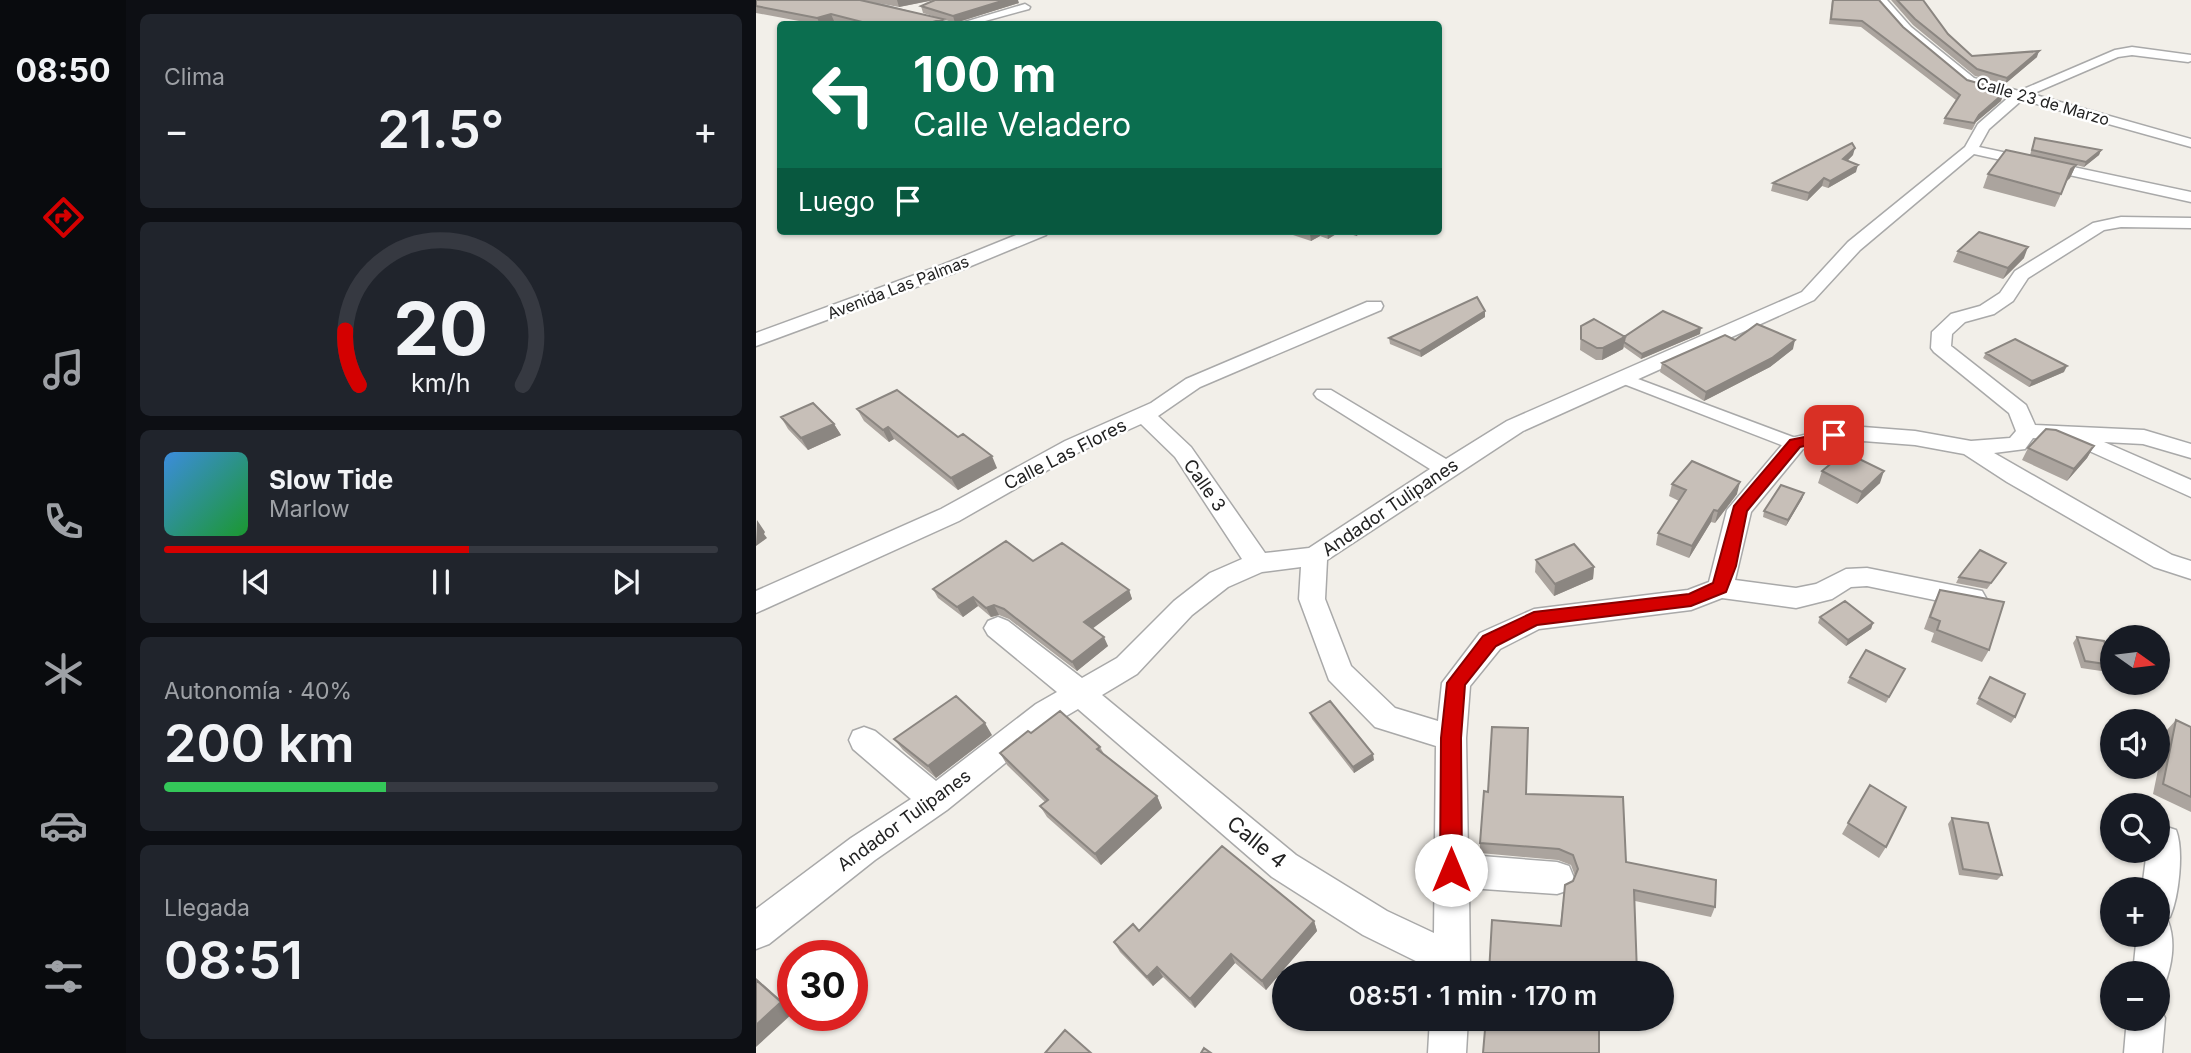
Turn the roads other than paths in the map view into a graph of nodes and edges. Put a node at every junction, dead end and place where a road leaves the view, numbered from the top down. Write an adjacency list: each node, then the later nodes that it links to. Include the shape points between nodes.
1 (849, 0): 5 (street)
2 (1881, 0): 9 (street, Calle 23 de Marzo, via 1907,29 1970,81)
3 (929, 5): 5 (street)
4 (1025, 7): 7 (street)
5 (903, 13): 6 (street)
6 (936, 21)
7 (974, 21)
8 (2188, 58): 9 (street, Andador Tulipanes, via 2132,51 2115,54)
9 (2018, 96): 10 (street, Calle 23 de Marzo); 11 (street, Andador Tulipanes, via 1983,127)
10 (2191, 143)
11 (1971, 149): 12 (street); 17 (street, Andador Tulipanes, via 1854,246 1808,296)
12 (2191, 197)
13 (2191, 223): 20 (street, via 2099,226 2021,275 2007,297 1987,310 1958,318 1941,332 1941,348 2018,410)
14 (1030, 235): 16 (street, Avenida Las Palmas)
15 (1374, 306): 19 (street, Calle Las Flores, via 1193,383)
16 (756, 340)
17 (1622, 379): 22 (street); 25 (street, Andador Tulipanes, via 1516,426)
18 (1324, 394): 25 (street)
19 (1144, 415): 28 (street, Calle 3, via 1182,452); 32 (street, Calle Las Flores, via 1073,446 950,515)
20 (2027, 430): 21 (street); 23 (street, via 2017,444)
21 (2064, 432): 24 (street, via 2144,437); 26 (street)
22 (1795, 444): 23 (street, via 1863,434); 30 (street, via 1739,510)
23 (1971, 448): 29 (street, via 2163,561)
24 (2191, 452)
25 (1446, 469): 27 (street, Andador Tulipanes)
26 (2191, 489)
27 (1315, 556): 28 (street, Andador Tulipanes); 35 (street, via 1312,599 1339,672 1385,718)
28 (1258, 563): 34 (street, Andador Tulipanes, via 1219,580 1183,608 1127,666)
29 (2191, 570)
30 (1720, 587): 31 (street, via 1796,598 1824,592 1846,578 1867,577); 35 (street, via 1691,600 1534,619 1490,641 1456,683)
31 (1984, 600)
32 (756, 603)
33 (998, 628): 34 (street, Calle 4)
34 (1082, 695): 37 (street, Andador Tulipanes, via 1046,713); 41 (street, Calle 4, via 1284,866)
35 (1451, 738): 38 (street)
36 (864, 740): 37 (street)
37 (936, 800): 40 (street, Andador Tulipanes)
38 (1451, 870): 39 (street); 42 (street)
39 (1557, 878)
40 (756, 931)
41 (1442, 961)
42 (1452, 961)
43 (1449, 1031): 45 (street)
44 (2145, 1031): 46 (street)
45 (1447, 1053)
46 (2143, 1053)

